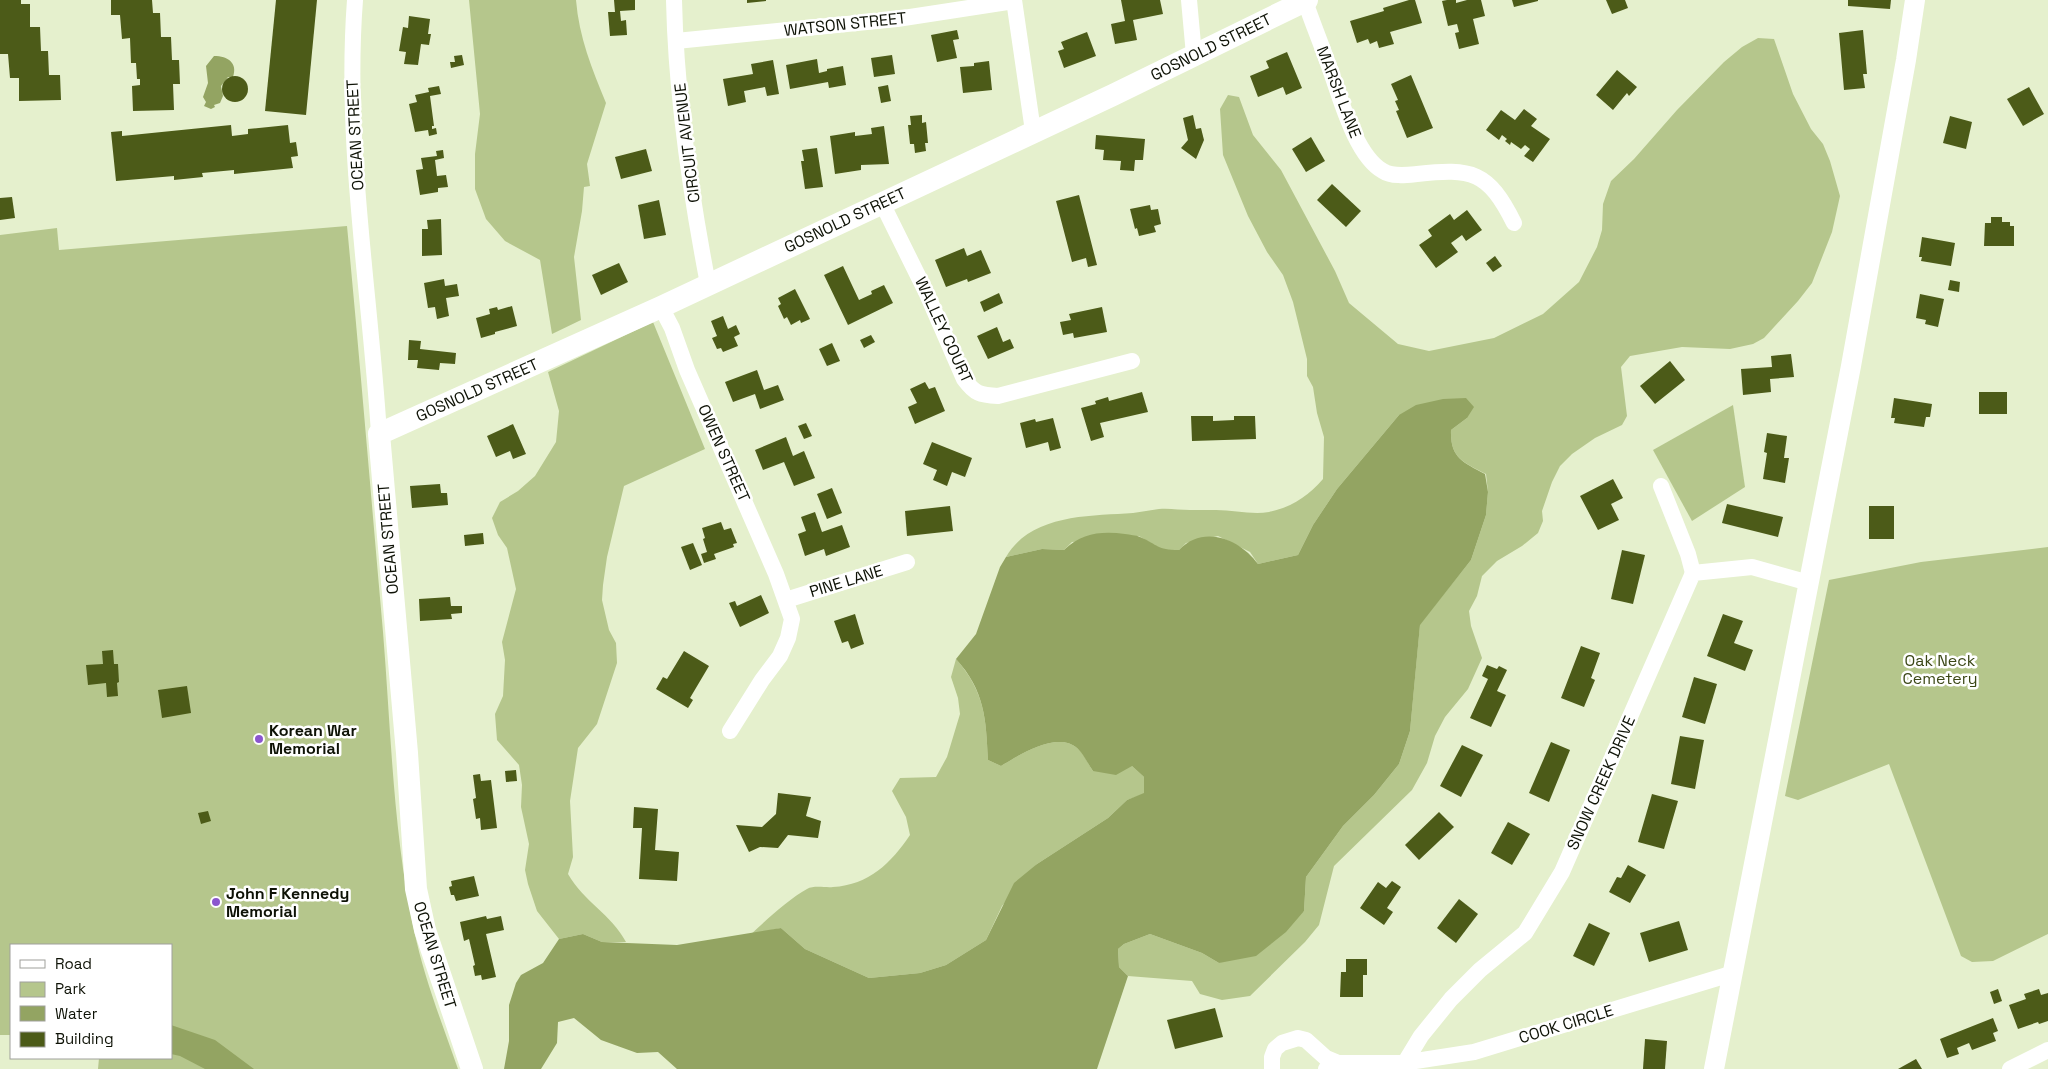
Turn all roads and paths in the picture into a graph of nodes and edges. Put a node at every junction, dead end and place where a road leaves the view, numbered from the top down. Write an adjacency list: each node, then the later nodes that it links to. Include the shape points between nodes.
1 (355, 0): 15 (street, OCEAN STREET, via 353,115)
2 (674, 0): 7 (street, CIRCUIT AVENUE)
3 (1014, 0): 7 (street, WATSON STREET, via 897,19); 9 (street)
4 (1189, 0): 8 (street)
5 (1306, 0): 8 (main road, GOSNOLD STREET); 11 (street, MARSH LANE, via 1348,123 1360,146 1375,163 1392,174 1464,172 1473,175 1501,198)
6 (1915, 0): 19 (street)
7 (676, 41): 12 (street, CIRCUIT AVENUE, via 697,226)
8 (1194, 55): 9 (main road, GOSNOLD STREET)
9 (1033, 131): 10 (main road, GOSNOLD STREET)
10 (882, 203): 12 (main road, GOSNOLD STREET); 14 (street, WALLEY COURT, via 964,379 973,391 998,396)
11 (1514, 223)
12 (708, 284): 13 (main road, GOSNOLD STREET)
13 (661, 307): 15 (main road, GOSNOLD STREET); 20 (street, OWEN STREET)
14 (1132, 361)
15 (379, 434): 26 (main road, OCEAN STREET, via 416,890 425,930)
16 (1661, 486): 18 (street)
17 (907, 562): 20 (street, PINE LANE)
18 (1693, 573): 19 (street, via 1752,567); 25 (street, SNOW CREEK DRIVE, via 1562,872 1524,932 1450,999)
19 (1809, 583): 22 (street)
20 (786, 600): 21 (street, OWEN STREET, via 792,619 788,638 780,656)
21 (730, 731)
22 (1734, 973): 25 (street, COOK CIRCLE, via 1474,1052); 28 (street)
23 (2048, 1050): 29 (street)
24 (1332, 1066): 25 (street, COOK CIRCLE); 27 (street, via 1306,1040 1298,1038 1275,1049)
25 (1402, 1066)
26 (472, 1069)
27 (1272, 1069)
28 (1714, 1069)
29 (2010, 1069)

